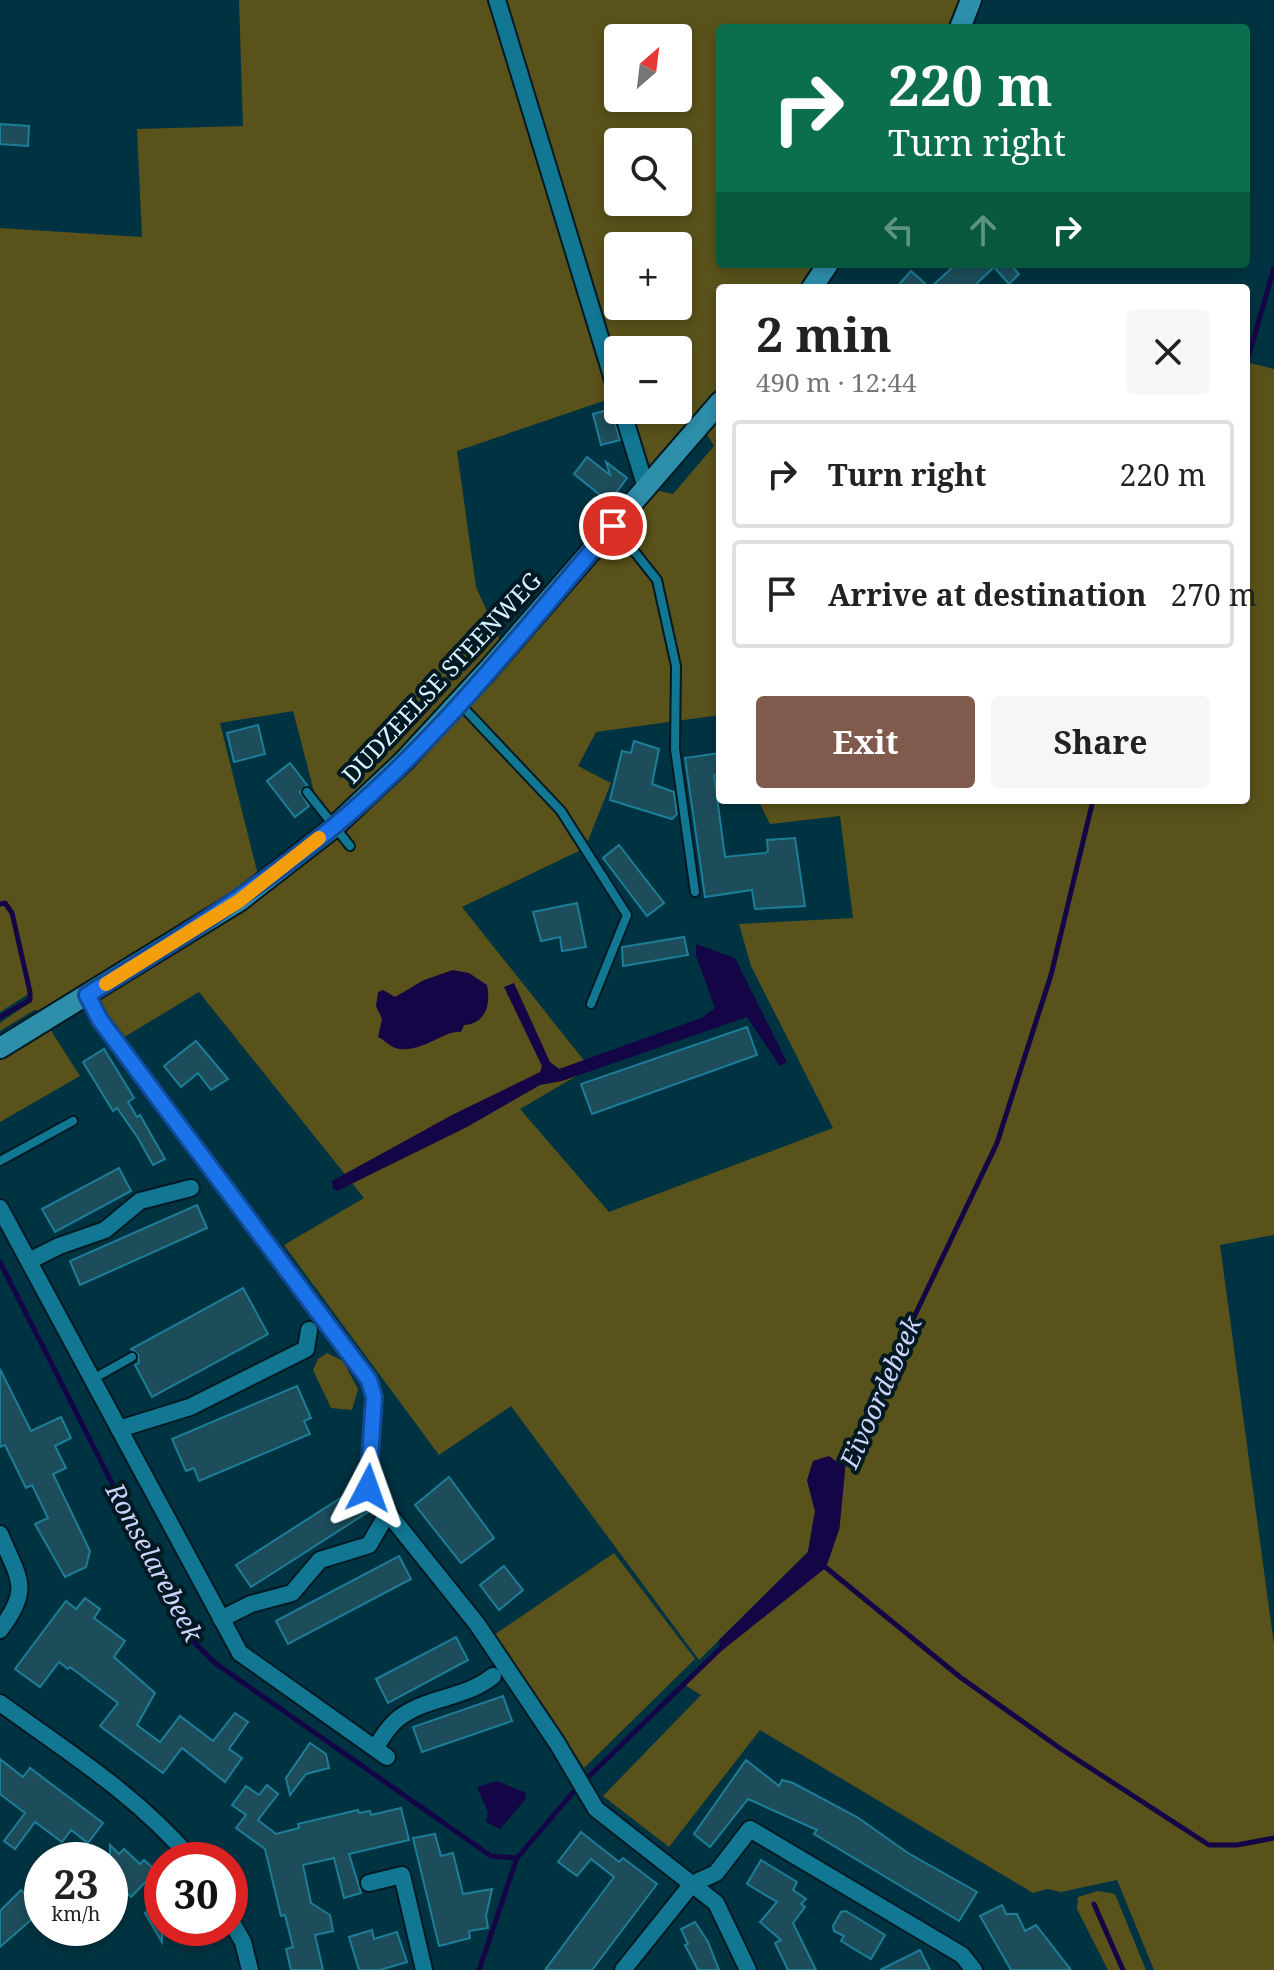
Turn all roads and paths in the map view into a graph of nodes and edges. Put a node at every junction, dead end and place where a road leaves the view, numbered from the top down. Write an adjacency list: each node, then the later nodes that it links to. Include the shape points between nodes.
1 (497, 0): 4 (street)
2 (971, 0): 3 (main road)
3 (962, 24)
4 (604, 350)
5 (716, 407): 7 (main road, DUDZEELSE STEENWEG)
6 (626, 424): 7 (street)
7 (646, 488): 8 (main road, DUDZEELSE STEENWEG)
8 (613, 526): 9 (main road, DUDZEELSE STEENWEG); 13 (lane, via 657,580 676,666 675,749)
9 (459, 702): 11 (main road, DUDZEELSE STEENWEG); 15 (lane, via 561,811 627,915)
10 (307, 792): 11 (lane)
11 (334, 827): 12 (lane); 14 (main road, DUDZEELSE STEENWEG, via 239,901)
12 (350, 846)
13 (695, 892)
14 (87, 995): 16 (main road, DUDZEELSE STEENWEG); 34 (street, via 100,1020 369,1380 374,1397 368,1488 477,1624 596,1809)
15 (591, 1004)
16 (0, 1048)
17 (73, 1121): 18 (lane)
18 (0, 1161)
19 (191, 1188): 21 (street, via 140,1201 105,1230)
20 (0, 1208): 21 (street)
21 (29, 1261): 24 (street)
22 (309, 1330): 25 (street, via 306,1349 234,1388)
23 (132, 1357): 24 (lane)
24 (92, 1379): 25 (street)
25 (119, 1429): 28 (street)
26 (383, 1521): 28 (street, via 369,1545 320,1560 292,1593)
27 (0, 1534): 29 (street, via 19,1581 19,1605)
28 (221, 1619): 30 (street, via 240,1653 381,1753 396,1720 437,1699 469,1693)
29 (0, 1630)
30 (493, 1676)
31 (0, 1703): 32 (street, via 130,1796)
32 (177, 1842)
33 (369, 1883): 37 (street, via 402,1875)
34 (692, 1884): 38 (street); 39 (street, via 716,1903); 40 (street, via 716,1873 750,1829 962,1955)
35 (244, 1946): 36 (street)
36 (250, 1970)
37 (424, 1970)
38 (623, 1970)
39 (748, 1970)
40 (974, 1970)

